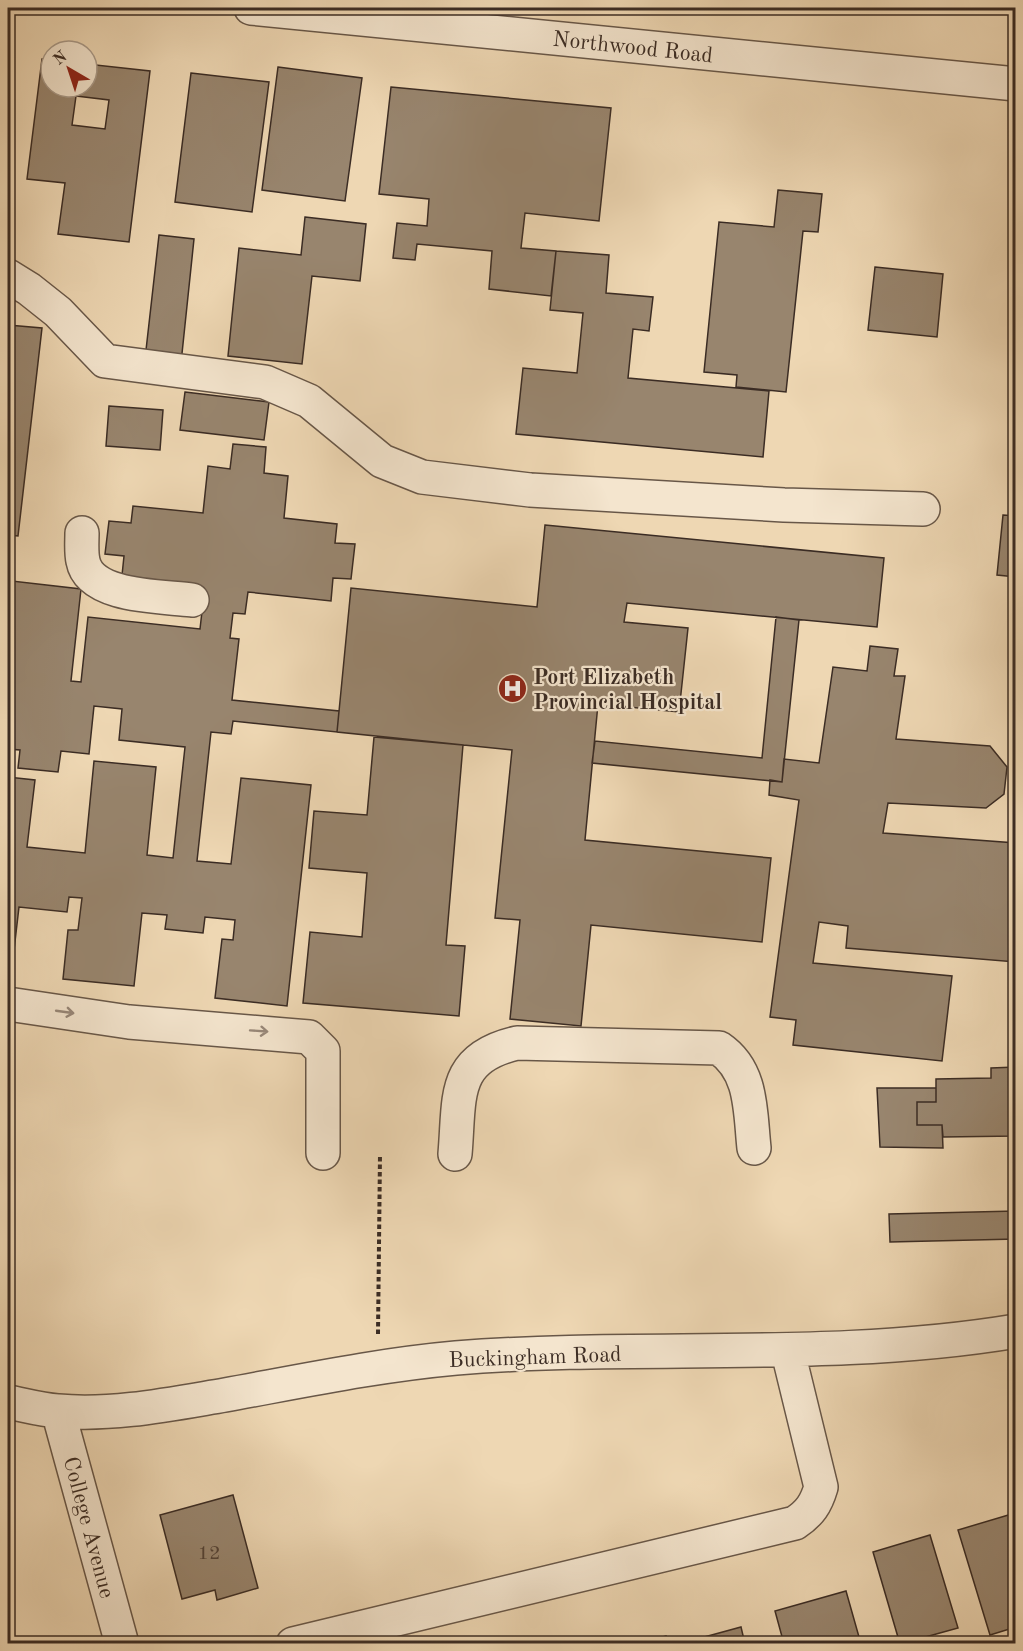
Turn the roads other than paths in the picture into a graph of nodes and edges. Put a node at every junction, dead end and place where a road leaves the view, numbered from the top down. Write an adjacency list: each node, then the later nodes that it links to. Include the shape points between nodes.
1 (251, 8): 2 (street, Northwood Road)
2 (1016, 84)
3 (8, 276): 4 (street, via 58,312 105,361 273,385 309,401 382,461 422,477 530,490)
4 (923, 509)
5 (82, 533): 6 (street, via 83,562 99,584 112,590)
6 (192, 600)
7 (8, 1004): 9 (street, one-way to 9, via 129,1022 309,1037 323,1052)
8 (754, 1148): 10 (street, via 742,1071 719,1048 517,1043 496,1047 466,1072 460,1094)
9 (323, 1154)
10 (455, 1154)
11 (1016, 1331): 12 (street, Buckingham Road, via 971,1339)
12 (788, 1352): 14 (street, Buckingham Road, via 457,1358 378,1367 169,1405); 16 (street, via 821,1487 813,1508 795,1523)
13 (8, 1402): 14 (street, Buckingham Road)
14 (58, 1412): 15 (street, College Avenue)
15 (122, 1644)
16 (293, 1644)

